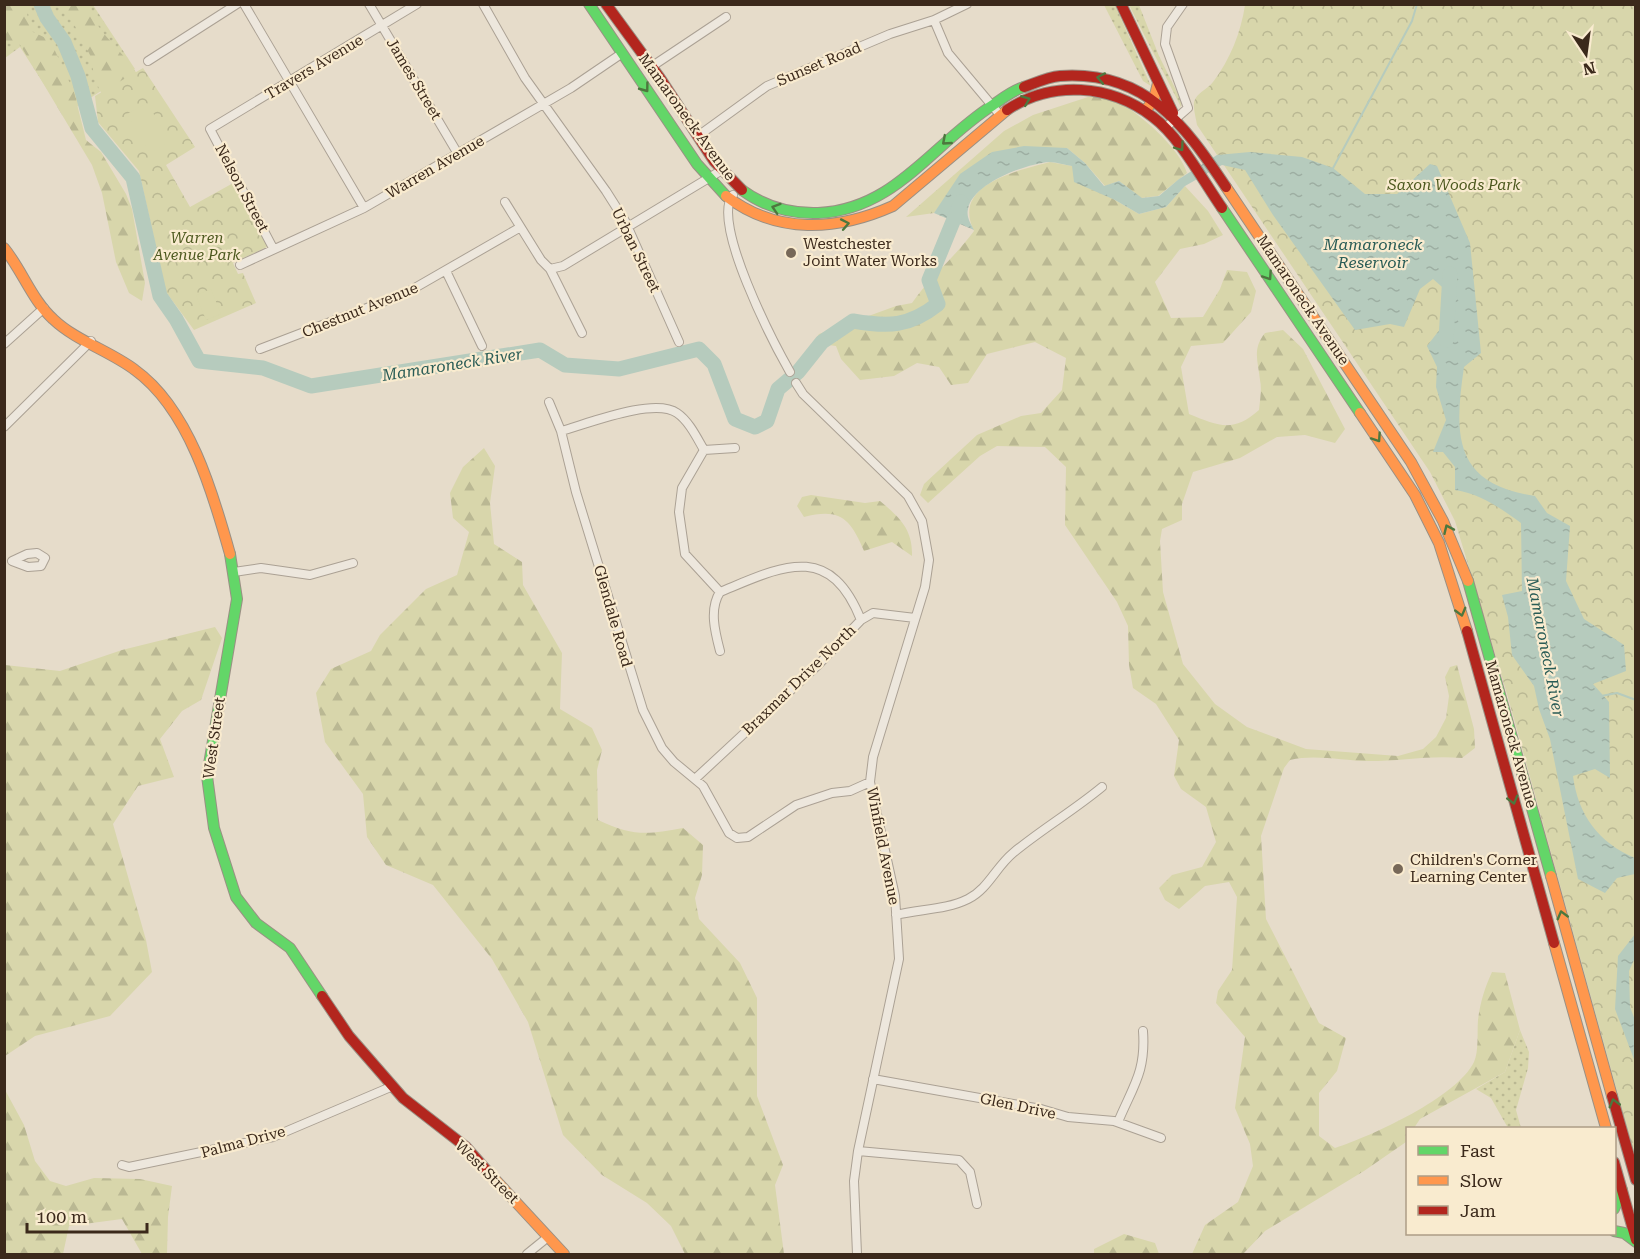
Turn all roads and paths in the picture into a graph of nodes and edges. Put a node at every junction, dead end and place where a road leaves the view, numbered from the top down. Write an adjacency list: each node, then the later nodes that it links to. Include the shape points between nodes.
1 (237, 4): 15 (street)
2 (244, 4): 17 (street)
3 (369, 4): 13 (street, James Street)
4 (417, 4): 13 (street, Travers Avenue)
5 (483, 4): 20 (street, Urban Street)
6 (589, 4): 14 (main road, Mamaroneck Avenue)
7 (606, 4): 16 (main road, Mamaroneck Avenue)
8 (967, 4): 12 (street, Sunset Road)
9 (1121, 4): 18 (main road)
10 (1183, 4): 24 (street, via 1165,34 1172,69 1188,103 1188,108)
11 (726, 17): 16 (street)
12 (934, 20): 21 (street, via 948,53); 27 (street, Sunset Road, via 890,34 767,86)
13 (382, 26): 17 (street, Travers Avenue); 28 (street, James Street)
14 (621, 54): 20 (street, Warren Avenue); 30 (main road, Mamaroneck Avenue, one-way to 30)
15 (148, 61)
16 (651, 67): 27 (main road, Mamaroneck Avenue)
17 (289, 82): 26 (street, Travers Avenue); 34 (street)
18 (1158, 83): 19 (main road); 24 (main road)
19 (1154, 99): 21 (main road, Mamaroneck Avenue, one-way to 21, via 1122,82 1077,76 1030,83); 22 (main road); 24 (main road, Mamaroneck Avenue)
20 (543, 104): 28 (street, Warren Avenue); 35 (street, Urban Street)
21 (991, 104): 23 (street); 31 (main road, Mamaroneck Avenue, one-way to 31, via 879,199 848,212 813,216 778,210)
22 (1146, 110): 23 (main road, Mamaroneck Avenue, one-way to 22, via 1036,95 1072,89 1100,91); 25 (main road, Mamaroneck Avenue)
23 (1000, 115): 32 (main road, Mamaroneck Avenue, one-way to 23, via 764,218 807,227 873,217 893,206)
24 (1175, 116): 25 (street); 56 (main road, Mamaroneck Avenue)
25 (1165, 128): 57 (main road, Mamaroneck Avenue, one-way to 57)
26 (210, 129): 38 (street, Nelson Street)
27 (698, 136): 29 (main road, Mamaroneck Avenue)
28 (458, 154): 34 (street, Warren Avenue)
29 (722, 170): 30 (street); 31 (main road, Mamaroneck Avenue)
30 (709, 178): 32 (main road, Mamaroneck Avenue); 35 (street)
31 (740, 188): 32 (street)
32 (729, 199): 49 (street, via 729,226 750,293)
33 (505, 202): 36 (street)
34 (364, 208): 38 (street, Warren Avenue)
35 (628, 227): 40 (street, via 563,266); 45 (street, Urban Street)
36 (519, 228): 40 (street); 41 (street, Chestnut Avenue)
37 (4, 248): 42 (main road, West Street)
38 (273, 248): 39 (street, Warren Avenue)
39 (240, 265)
40 (550, 269): 43 (street)
41 (446, 271): 47 (street); 48 (street, Chestnut Avenue, via 374,307)
42 (44, 308): 44 (main road, West Street, via 55,321); 46 (street)
43 (582, 333)
44 (91, 341): 52 (street); 59 (main road, West Street, via 152,383 175,411 206,479)
45 (679, 342)
46 (4, 344)
47 (482, 346)
48 (260, 349)
49 (790, 372)
50 (796, 383): 61 (street, Winfield Avenue, via 908,495 922,521 929,560)
51 (549, 402): 53 (street, Glendale Road)
52 (4, 427)
53 (561, 431): 55 (street, via 635,410 665,408 684,418); 64 (street, Glendale Road, via 643,710 662,748)
54 (735, 448): 55 (street)
55 (704, 450): 60 (street, via 682,488 679,512 685,554)
56 (1406, 455): 57 (street); 68 (main road, Mamaroneck Avenue, one-way to 56, via 1469,583 1435,502)
57 (1394, 464): 69 (main road, Mamaroneck Avenue, one-way to 69, via 1428,518 1453,582)
58 (353, 563): 59 (street, via 310,575 261,568)
59 (234, 572): 72 (main road, West Street, via 237,599 207,776 213,828 225,870 245,911 290,948 349,1036)
60 (720, 592): 62 (street, via 774,570 796,565 815,567 844,585); 63 (street, via 714,617)
61 (915, 618): 62 (street, Braxmar Drive North, via 873,613); 65 (street, Winfield Avenue, via 884,715)
62 (861, 620): 64 (street, Braxmar Drive North)
63 (720, 651)
64 (695, 779): 65 (street, Glendale Road, via 708,793 729,833 737,838 748,837 796,804)
65 (870, 782): 67 (street, Winfield Avenue)
66 (1102, 787): 67 (street, via 1011,855 982,889 968,899)
67 (896, 915): 71 (street, Winfield Avenue, via 899,959)
68 (1575, 962): 69 (street); 79 (main road, Mamaroneck Avenue, one-way to 68)
69 (1559, 966): 74 (main road, Mamaroneck Avenue)
70 (1143, 1031): 73 (street, via 1143,1069)
71 (873, 1079): 73 (street, Glen Drive, via 1068,1117); 76 (street, Winfield Avenue)
72 (393, 1086): 77 (street, Palma Drive, via 273,1137); 84 (main road, West Street, via 437,1127 466,1147)
73 (1118, 1122): 75 (street, Glen Drive)
74 (1606, 1127)
75 (1161, 1138)
76 (858, 1151): 81 (street, via 959,1160 970,1172); 88 (street, Winfield Avenue, via 854,1181)
77 (122, 1166)
78 (1616, 1169): 80 (main road)
79 (1635, 1180)
80 (1622, 1190): 82 (main road); 85 (main road)
81 (977, 1204)
82 (1616, 1204)
83 (1616, 1231): 85 (main road)
84 (548, 1237): 86 (street); 87 (main road, West Street)
85 (1635, 1241)
86 (527, 1254)
87 (564, 1254)
88 (857, 1254)

